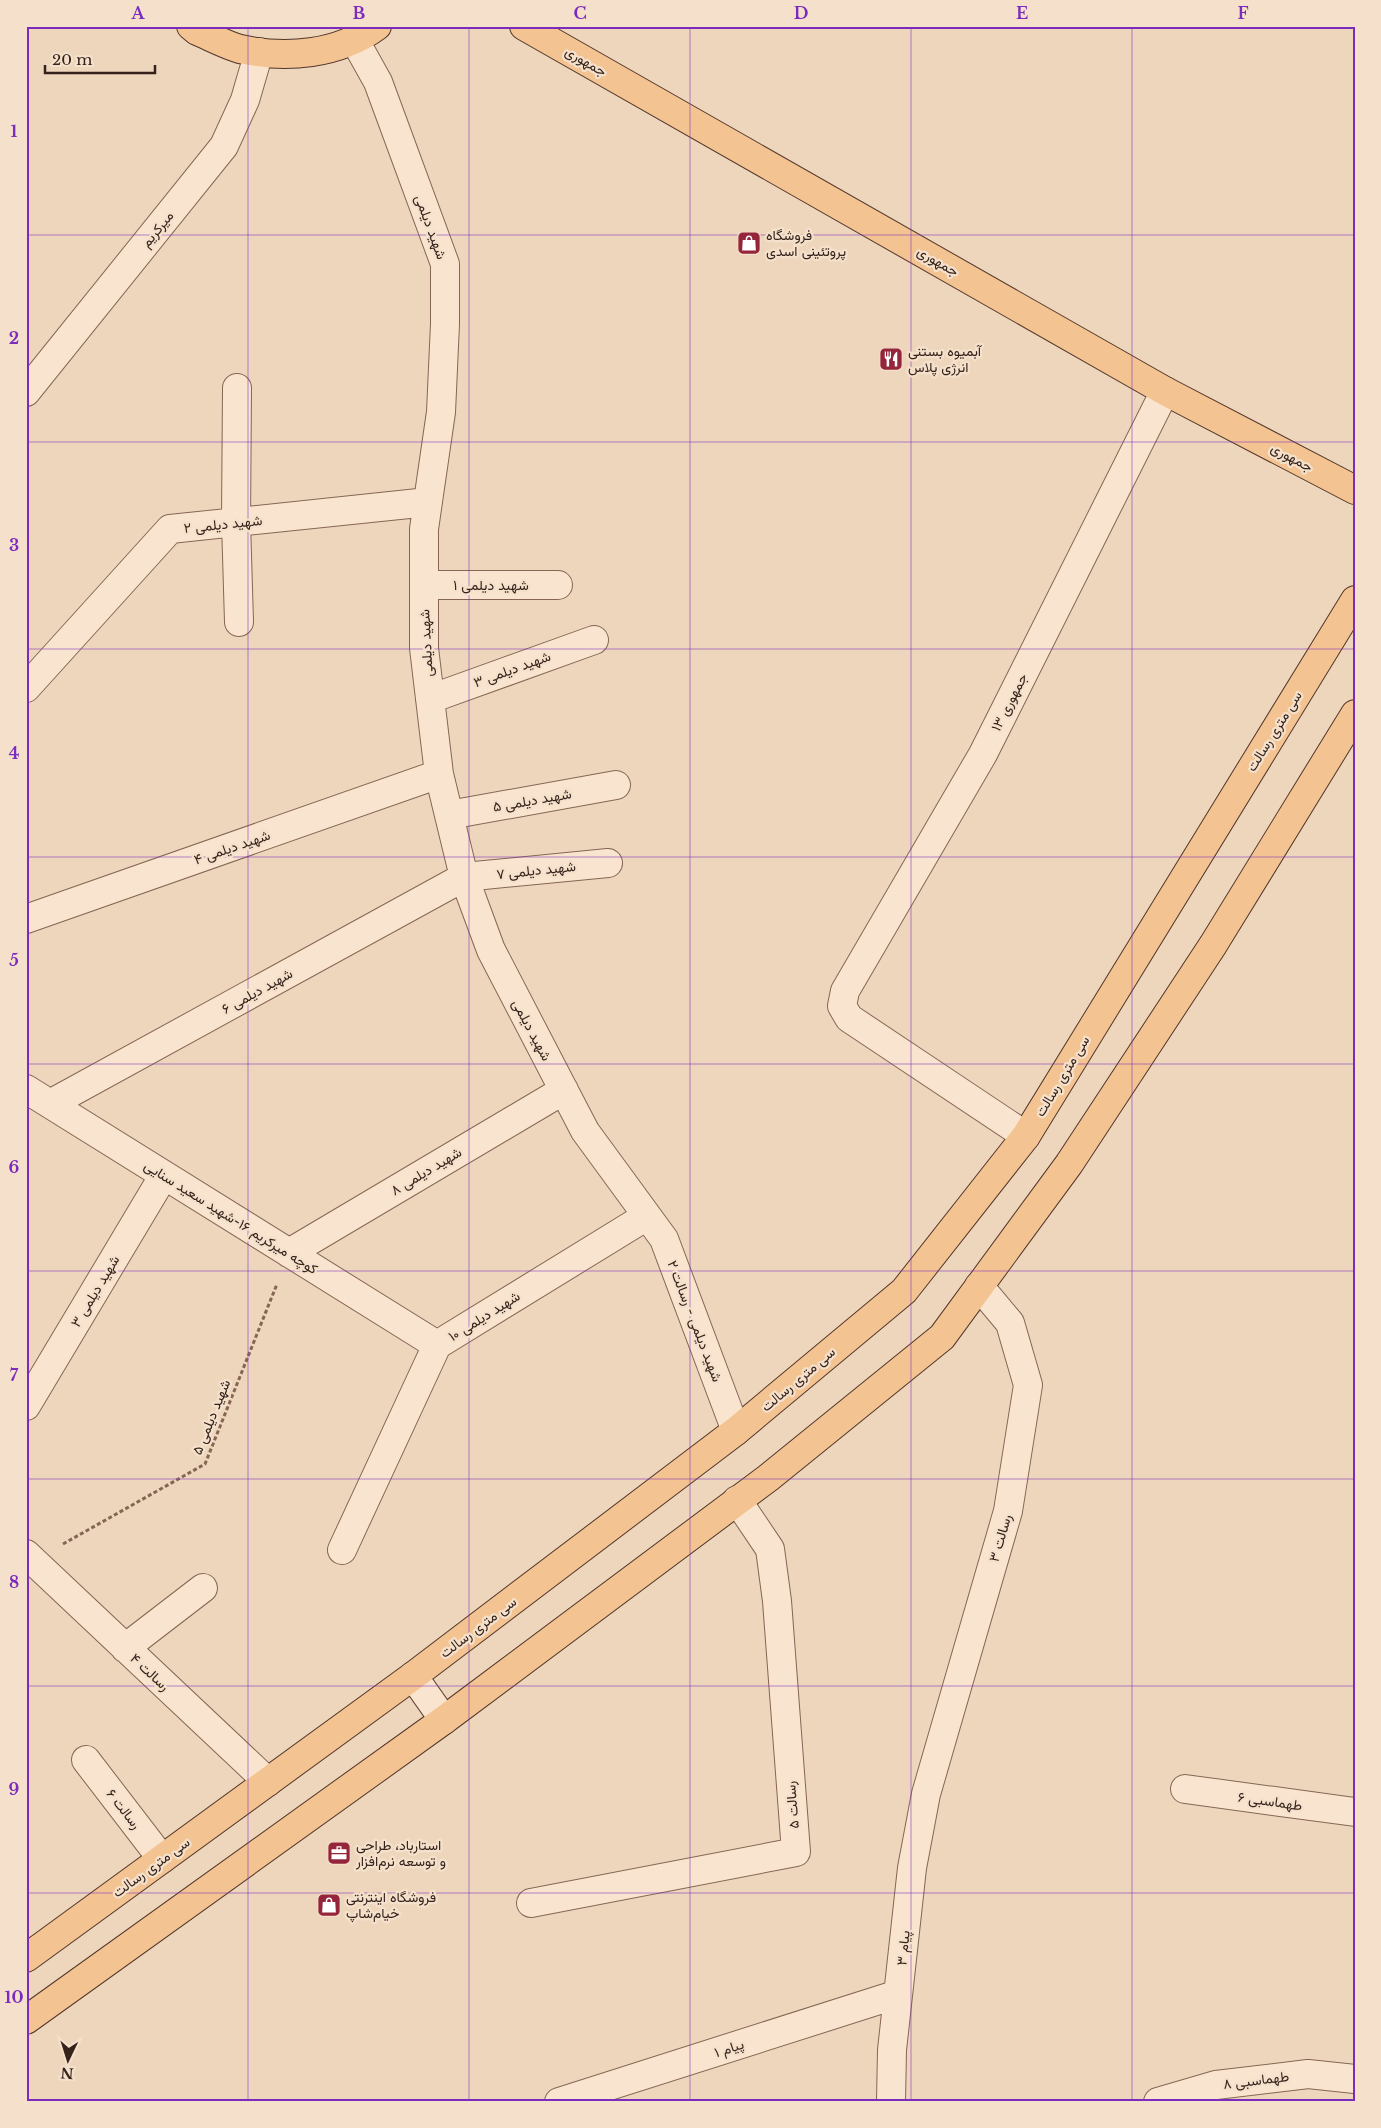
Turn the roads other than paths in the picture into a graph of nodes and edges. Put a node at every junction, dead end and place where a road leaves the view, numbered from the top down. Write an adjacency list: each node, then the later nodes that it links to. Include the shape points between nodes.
1 (192, 26): 5 (main road, via 238,48)
2 (377, 26): 4 (main road)
3 (524, 26): 7 (main road, جمهوری)
4 (354, 39): 5 (main road, via 326,50 282,55); 10 (street, شهید دیلمی, via 378,82 445,264 441,412)
5 (259, 52): 8 (street, میرکریم, via 245,100 224,146)
6 (237, 388): 11 (street)
7 (1165, 391): 9 (main road, جمهوری); 29 (street, ۱۳ جمهوری, via 983,754 845,991 842,1006 849,1018)
8 (26, 392)
9 (1355, 490)
10 (428, 502): 11 (street, ۲ شهید دیلمی); 12 (street, شهید دیلمی, via 424,529)
11 (236, 522): 15 (street); 17 (street, ۲ شهید دیلمی, via 170,529)
12 (424, 585): 13 (street, ۱ شهید دیلمی); 18 (street, شهید دیلمی, via 424,648)
13 (558, 585)
14 (1355, 600): 29 (main road, سی متری رسالت)
15 (238, 622)
16 (594, 640): 18 (street, ۳ شهید دیلمی)
17 (26, 688)
18 (430, 699): 20 (street, شهید دیلمی)
19 (1355, 714): 33 (main road, via 1208,954 1069,1164)
20 (439, 774): 22 (street, شهید دیلمی); 25 (street, ۴ شهید دیلمی)
21 (616, 785): 22 (street, ۵ شهید دیلمی)
22 (449, 815): 24 (street, شهید دیلمی)
23 (608, 862): 24 (street, ۷ شهید دیلمی)
24 (464, 877): 27 (street, شهید دیلمی, via 491,950); 28 (street, ۶ شهید دیلمی)
25 (26, 920)
26 (26, 1089): 28 (street, کوچه میرکریم ۱۶-شهید سعید سنایی)
27 (564, 1090): 31 (street, شهید دیلمی, via 585,1130); 32 (street, ۸ شهید دیلمی)
28 (50, 1104): 30 (street, کوچه میرکریم ۱۶-شهید سعید سنایی)
29 (1026, 1136): 36 (main road, سی متری رسالت, via 904,1291)
30 (164, 1175): 32 (street, کوچه میرکریم ۱۶-شهید سعید سنایی); 35 (street, شهید دیلمی ۳)
31 (646, 1216): 34 (street, ۱۰ شهید دیلمی); 36 (street, شهید دیلمی - رسالت ۲, via 664,1239)
32 (289, 1253): 34 (street, کوچه میرکریم ۱۶-شهید سعید سنایی)
33 (979, 1286): 37 (main road, via 942,1337); 47 (street, ۳ رسالت, via 1010,1323 1028,1385 1008,1511)
34 (437, 1345): 38 (street, ۱۰ شهید دیلمی)
35 (26, 1406)
36 (736, 1431): 42 (main road, سی متری رسالت)
37 (737, 1500): 43 (main road); 50 (street, ۵ رسالت, via 770,1549 777,1601 796,1852)
38 (342, 1550)
39 (30, 1557): 41 (street, ۴ رسالت)
40 (203, 1588): 41 (street)
41 (125, 1648): 45 (street, ۴ رسالت)
42 (414, 1676): 43 (street); 45 (main road, سی متری رسالت)
43 (444, 1720): 53 (main road)
44 (86, 1760): 49 (street, ۶ رسالت)
45 (268, 1782): 49 (main road, سی متری رسالت)
46 (1185, 1789): 48 (street, ۶ طهماسبی)
47 (926, 1794): 52 (street, ۳ پیام, via 912,1868)
48 (1355, 1812)
49 (162, 1859): 51 (main road, سی متری رسالت)
50 (531, 1904)
51 (26, 1958)
52 (898, 1994): 55 (street, ۱ پیام); 56 (street, ۳ پیام)
53 (26, 2020)
54 (1355, 2079): 57 (street, ۸ طهماسبی, via 1308,2074 1216,2085)
55 (559, 2102)
56 (891, 2102)
57 (1158, 2102)

